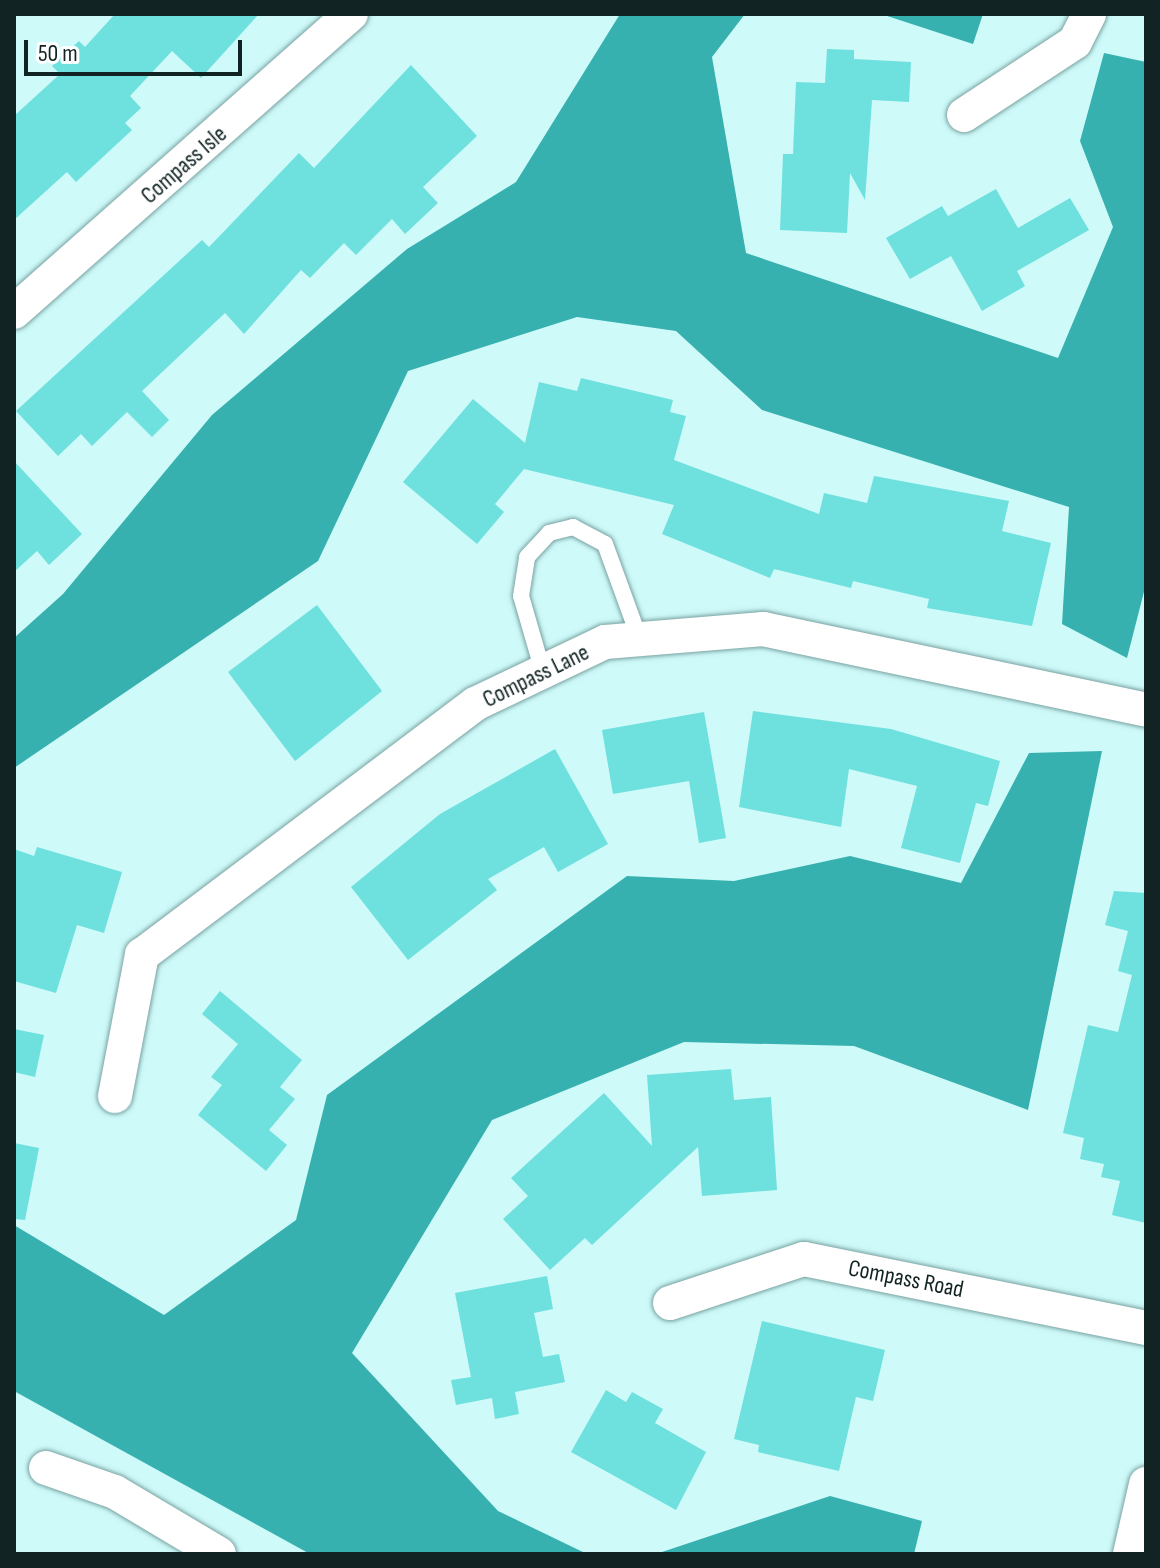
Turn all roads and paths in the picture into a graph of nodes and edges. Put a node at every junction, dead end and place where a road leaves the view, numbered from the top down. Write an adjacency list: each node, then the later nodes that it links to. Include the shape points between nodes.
1 (351, 14): 4 (street, Compass Isle)
2 (1089, 14): 3 (street, via 1075,42)
3 (964, 115)
4 (14, 312)
5 (640, 640): 6 (street, Compass Lane, via 605,642); 6 (lane, via 605,544 573,527 549,533 527,557 521,596); 7 (street, Compass Lane, via 763,629)
6 (543, 672): 8 (street, Compass Lane, via 475,704 142,955)
7 (1146, 710)
8 (115, 1096)
9 (670, 1303): 10 (street, Compass Road, via 804,1259)
10 (1146, 1328)
11 (46, 1468): 13 (street, via 115,1492)
12 (1146, 1484): 14 (street)
13 (219, 1554)
14 (1130, 1554)

